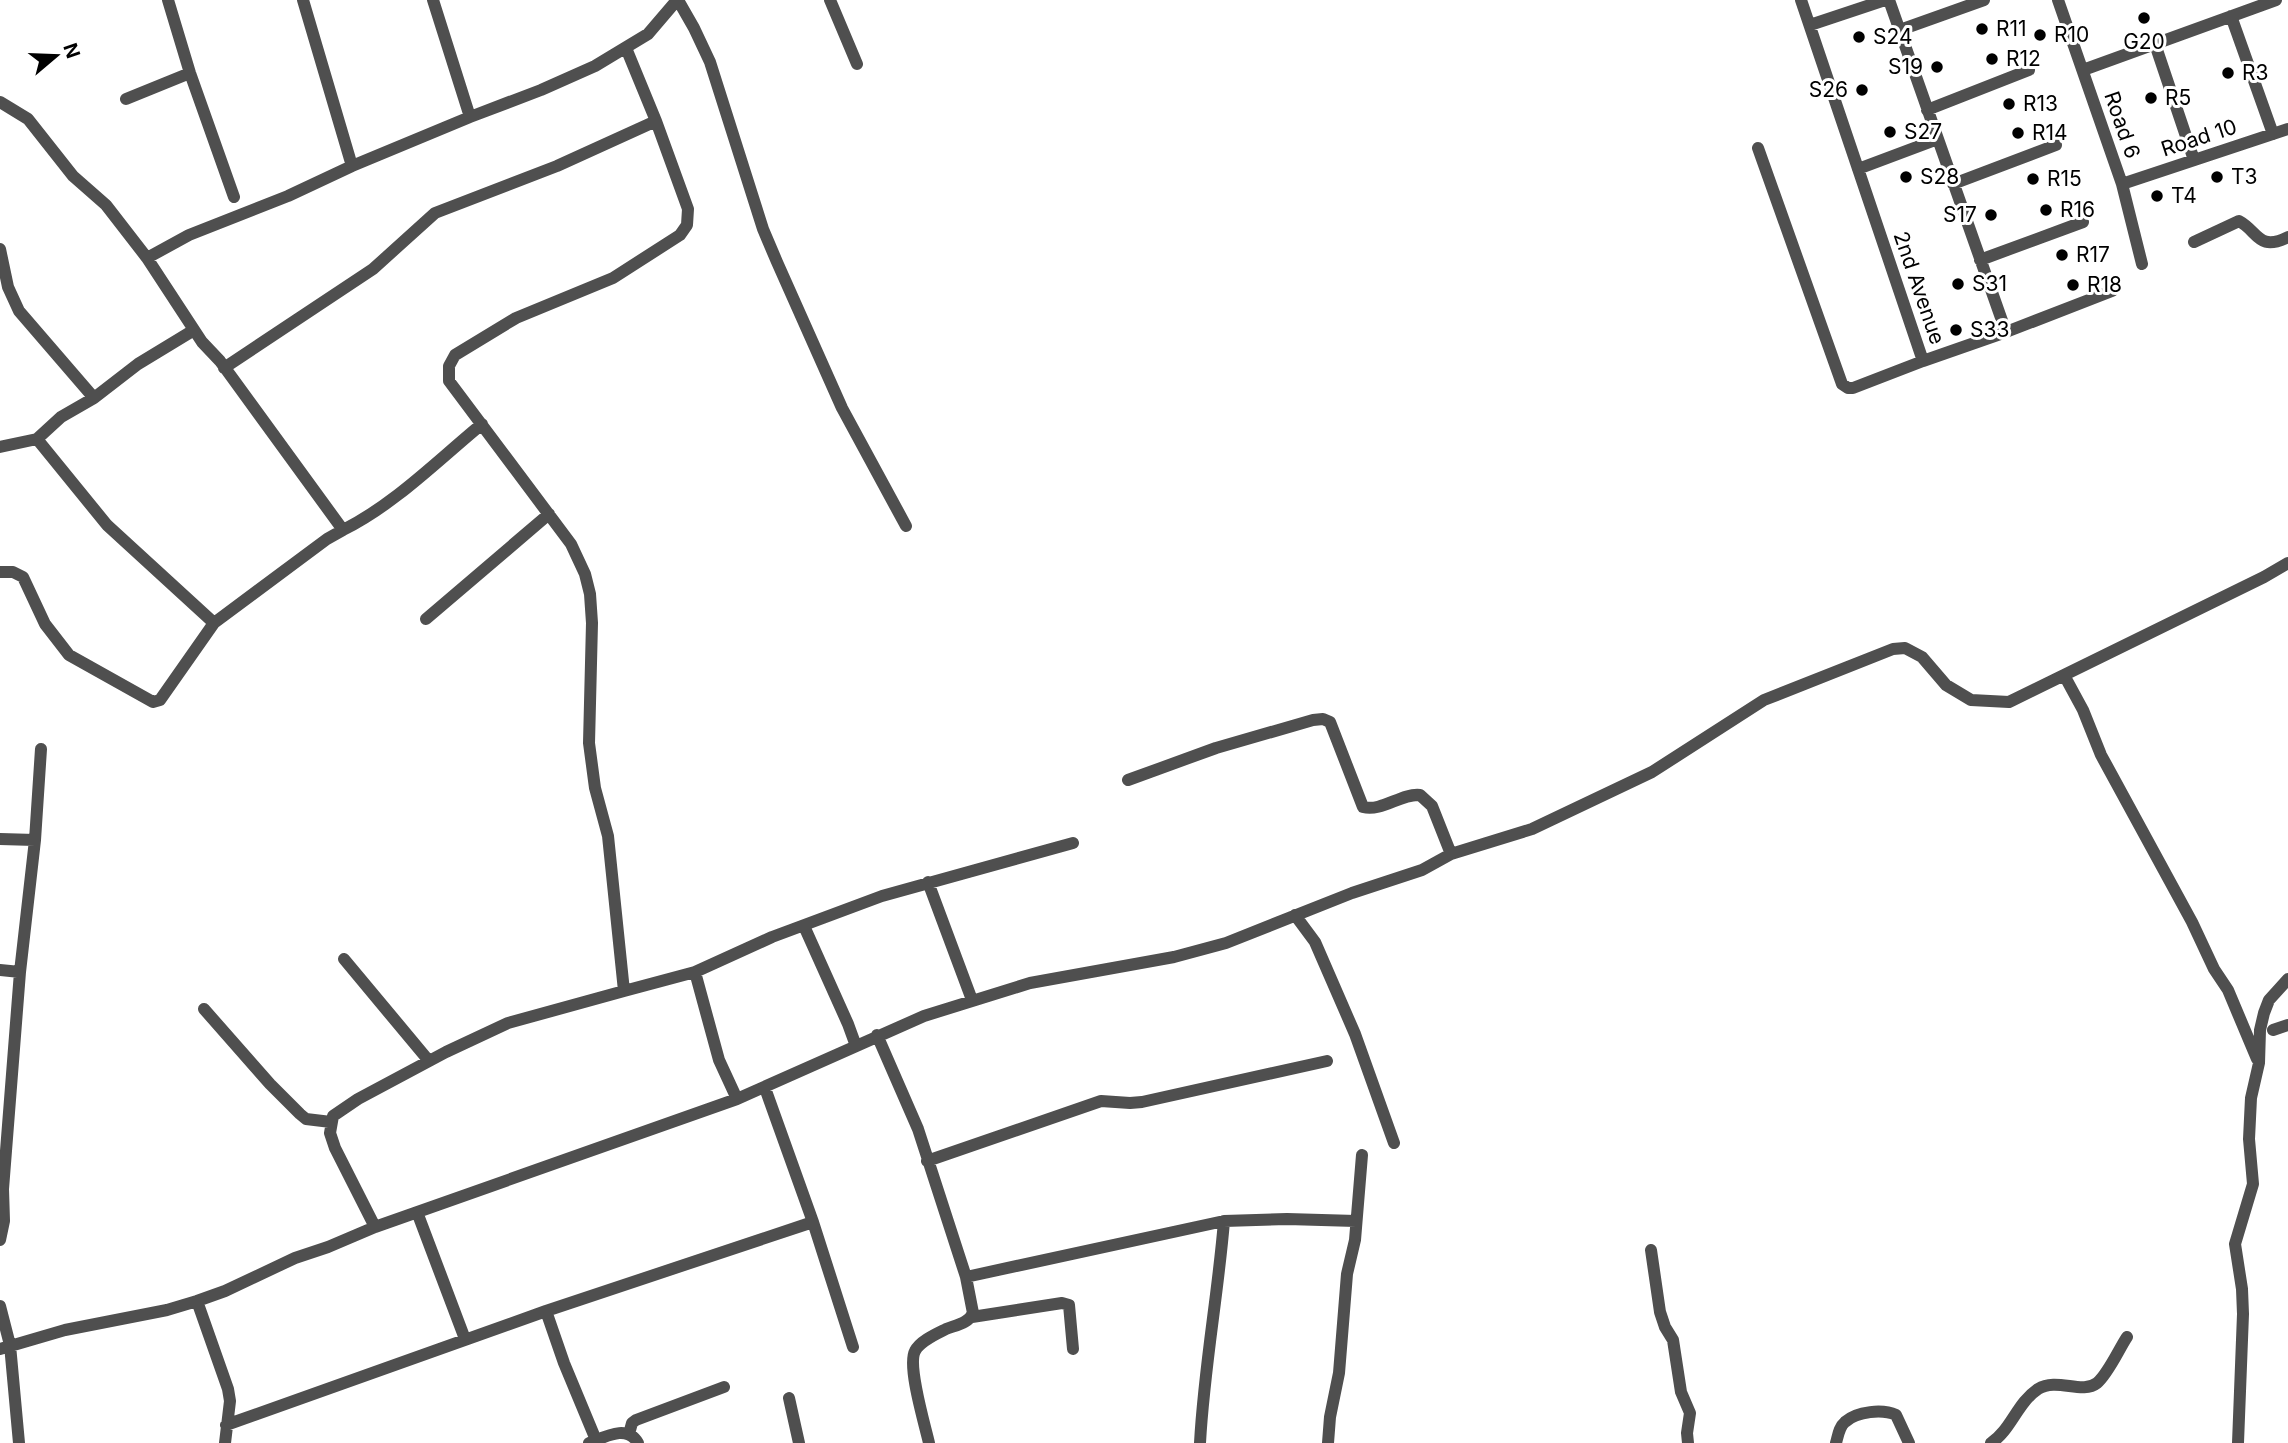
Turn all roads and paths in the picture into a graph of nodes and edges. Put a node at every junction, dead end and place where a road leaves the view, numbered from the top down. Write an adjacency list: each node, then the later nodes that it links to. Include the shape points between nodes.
1 (169, 0): 19 (street)
2 (303, 0): 31 (street)
3 (433, 0): 23 (street)
4 (677, 0): 15 (street, via 648,34); 53 (street, via 710,62 777,262 842,408)
5 (830, 0): 16 (street)
6 (1801, 0): 12 (street, 2nd Avenue)
7 (1887, 0): 12 (street); 13 (street)
8 (1983, 0): 13 (street)
9 (2059, 0): 18 (street, Road 6)
10 (2276, 0): 11 (street)
11 (2231, 16): 14 (street); 26 (street)
12 (1810, 25): 32 (street, 2nd Avenue)
13 (1900, 30): 22 (street)
14 (2155, 44): 18 (street); 30 (street)
15 (626, 48): 23 (street, via 574,76); 24 (street)
16 (857, 64)
17 (2029, 70): 22 (street)
18 (2082, 70): 34 (street, Road 6)
19 (190, 73): 20 (street); 35 (street)
20 (126, 99)
21 (0, 102): 40 (street, via 28,118)
22 (1927, 110): 27 (street)
23 (470, 117): 31 (street)
24 (656, 121): 47 (street, via 435,213 373,269); 49 (street, via 688,209 687,225 680,235 613,278 516,318 455,355 449,381)
25 (2288, 129): 26 (street, Road 10)
26 (2273, 134): 30 (street, Road 10)
27 (1938, 139): 32 (street); 33 (street)
28 (2056, 145): 33 (street)
29 (1758, 148): 46 (street, via 1842,384 1853,388)
30 (2194, 160): 34 (street, Road 10)
31 (352, 166): 40 (street, via 189,235)
32 (1858, 169): 46 (street, 2nd Avenue)
33 (1953, 184): 41 (street)
34 (2122, 184): 42 (street, Road 6)
35 (234, 197)
36 (2083, 222): 41 (street)
37 (2288, 237): 38 (street, via 2265,241 2239,221)
38 (2194, 242)
39 (0, 249): 48 (street, via 19,311)
40 (147, 258): 44 (street)
41 (1980, 260): 45 (street)
42 (2142, 264)
43 (2112, 291): 45 (street, 2nd Avenue)
44 (194, 330): 47 (street); 48 (street)
45 (2006, 331): 46 (street, 2nd Avenue)
46 (1923, 361)
47 (224, 368): 54 (street)
48 (94, 398): 50 (street, via 61,417)
49 (482, 424): 52 (street); 54 (street, via 385,505)
50 (37, 439): 51 (street); 58 (street, via 107,525)
51 (0, 447)
52 (549, 514): 57 (street); 74 (street, via 571,544 590,594 589,743 608,836)
53 (906, 526)
54 (343, 530): 58 (street)
55 (2288, 563): 59 (street)
56 (0, 572): 58 (street, via 23,577 45,624 68,655 153,702 160,700)
57 (426, 619)
58 (214, 623)
59 (2064, 675): 65 (street, via 2009,702 1971,700 1946,685 1923,657 1905,648 1893,649 1764,700 1651,772 1532,829); 83 (street, via 2101,755 2228,990)
60 (41, 749): 63 (street)
61 (1128, 780): 65 (street, via 1216,748 1323,719 1330,722 1363,807 1420,795 1432,806)
62 (0, 839): 63 (street)
63 (35, 840): 71 (street)
64 (1073, 843): 66 (street)
65 (1451, 854): 67 (street, via 1422,870)
66 (928, 882): 68 (street); 75 (street)
67 (1296, 915): 75 (street, via 1226,943 1174,957 1030,983); 87 (street, via 1312,937 1355,1034)
68 (804, 926): 72 (street); 80 (street)
69 (344, 959): 81 (street)
70 (0, 970): 71 (street)
71 (20, 972): 95 (street)
72 (695, 972): 74 (street); 85 (street, via 719,1060)
73 (2288, 979): 83 (street, via 2264,1013)
74 (624, 990): 81 (street, via 508,1023)
75 (972, 1000): 79 (street)
76 (204, 1009): 86 (street, via 300,1114)
77 (2288, 1025): 78 (street)
78 (2273, 1030)
79 (877, 1035): 80 (street); 89 (street)
80 (856, 1046): 84 (street)
81 (429, 1061): 86 (street, via 338,1111)
82 (1327, 1061): 89 (street, via 1142,1102 1101,1101)
83 (2259, 1063): 122 (street, via 2250,1098 2253,1184 2235,1244 2243,1314)
84 (765, 1088): 85 (street); 93 (street)
85 (737, 1099): 90 (street)
86 (331, 1122): 94 (street, via 335,1148)
87 (1394, 1143)
88 (1362, 1155): 92 (street)
89 (927, 1161): 97 (street)
90 (417, 1212): 94 (street); 103 (street)
91 (1224, 1221): 92 (street); 97 (street); 116 (street)
92 (1356, 1221): 117 (street)
93 (813, 1222): 100 (street); 104 (street)
94 (375, 1227): 98 (street)
95 (0, 1240)
96 (1651, 1250): 118 (street, via 1660,1312 1673,1340 1690,1413)
97 (966, 1277): 101 (street)
98 (197, 1301): 105 (street); 109 (street, via 228,1389)
99 (0, 1307): 105 (street)
100 (546, 1311): 103 (street); 111 (street)
101 (972, 1317): 106 (street, via 1069,1305); 115 (street, via 920,1344 913,1355)
102 (2127, 1337): 121 (street, via 2099,1381 2088,1387 2040,1387)
103 (465, 1339): 109 (street)
104 (853, 1346)
105 (5, 1347): 112 (street)
106 (1073, 1349)
107 (724, 1387): 110 (street, via 636,1420 632,1423)
108 (789, 1398): 114 (street)
109 (226, 1425): 113 (street)
110 (634, 1439): 111 (street, via 614,1434)
111 (593, 1442)
112 (19, 1443)
113 (225, 1443)
114 (799, 1443)
115 (929, 1443)
116 (1200, 1443)
117 (1328, 1443)
118 (1688, 1443)
119 (1836, 1443): 120 (street, via 1846,1421 1875,1412 1896,1415)
120 (1909, 1443)
121 (1991, 1443)
122 (2238, 1443)

